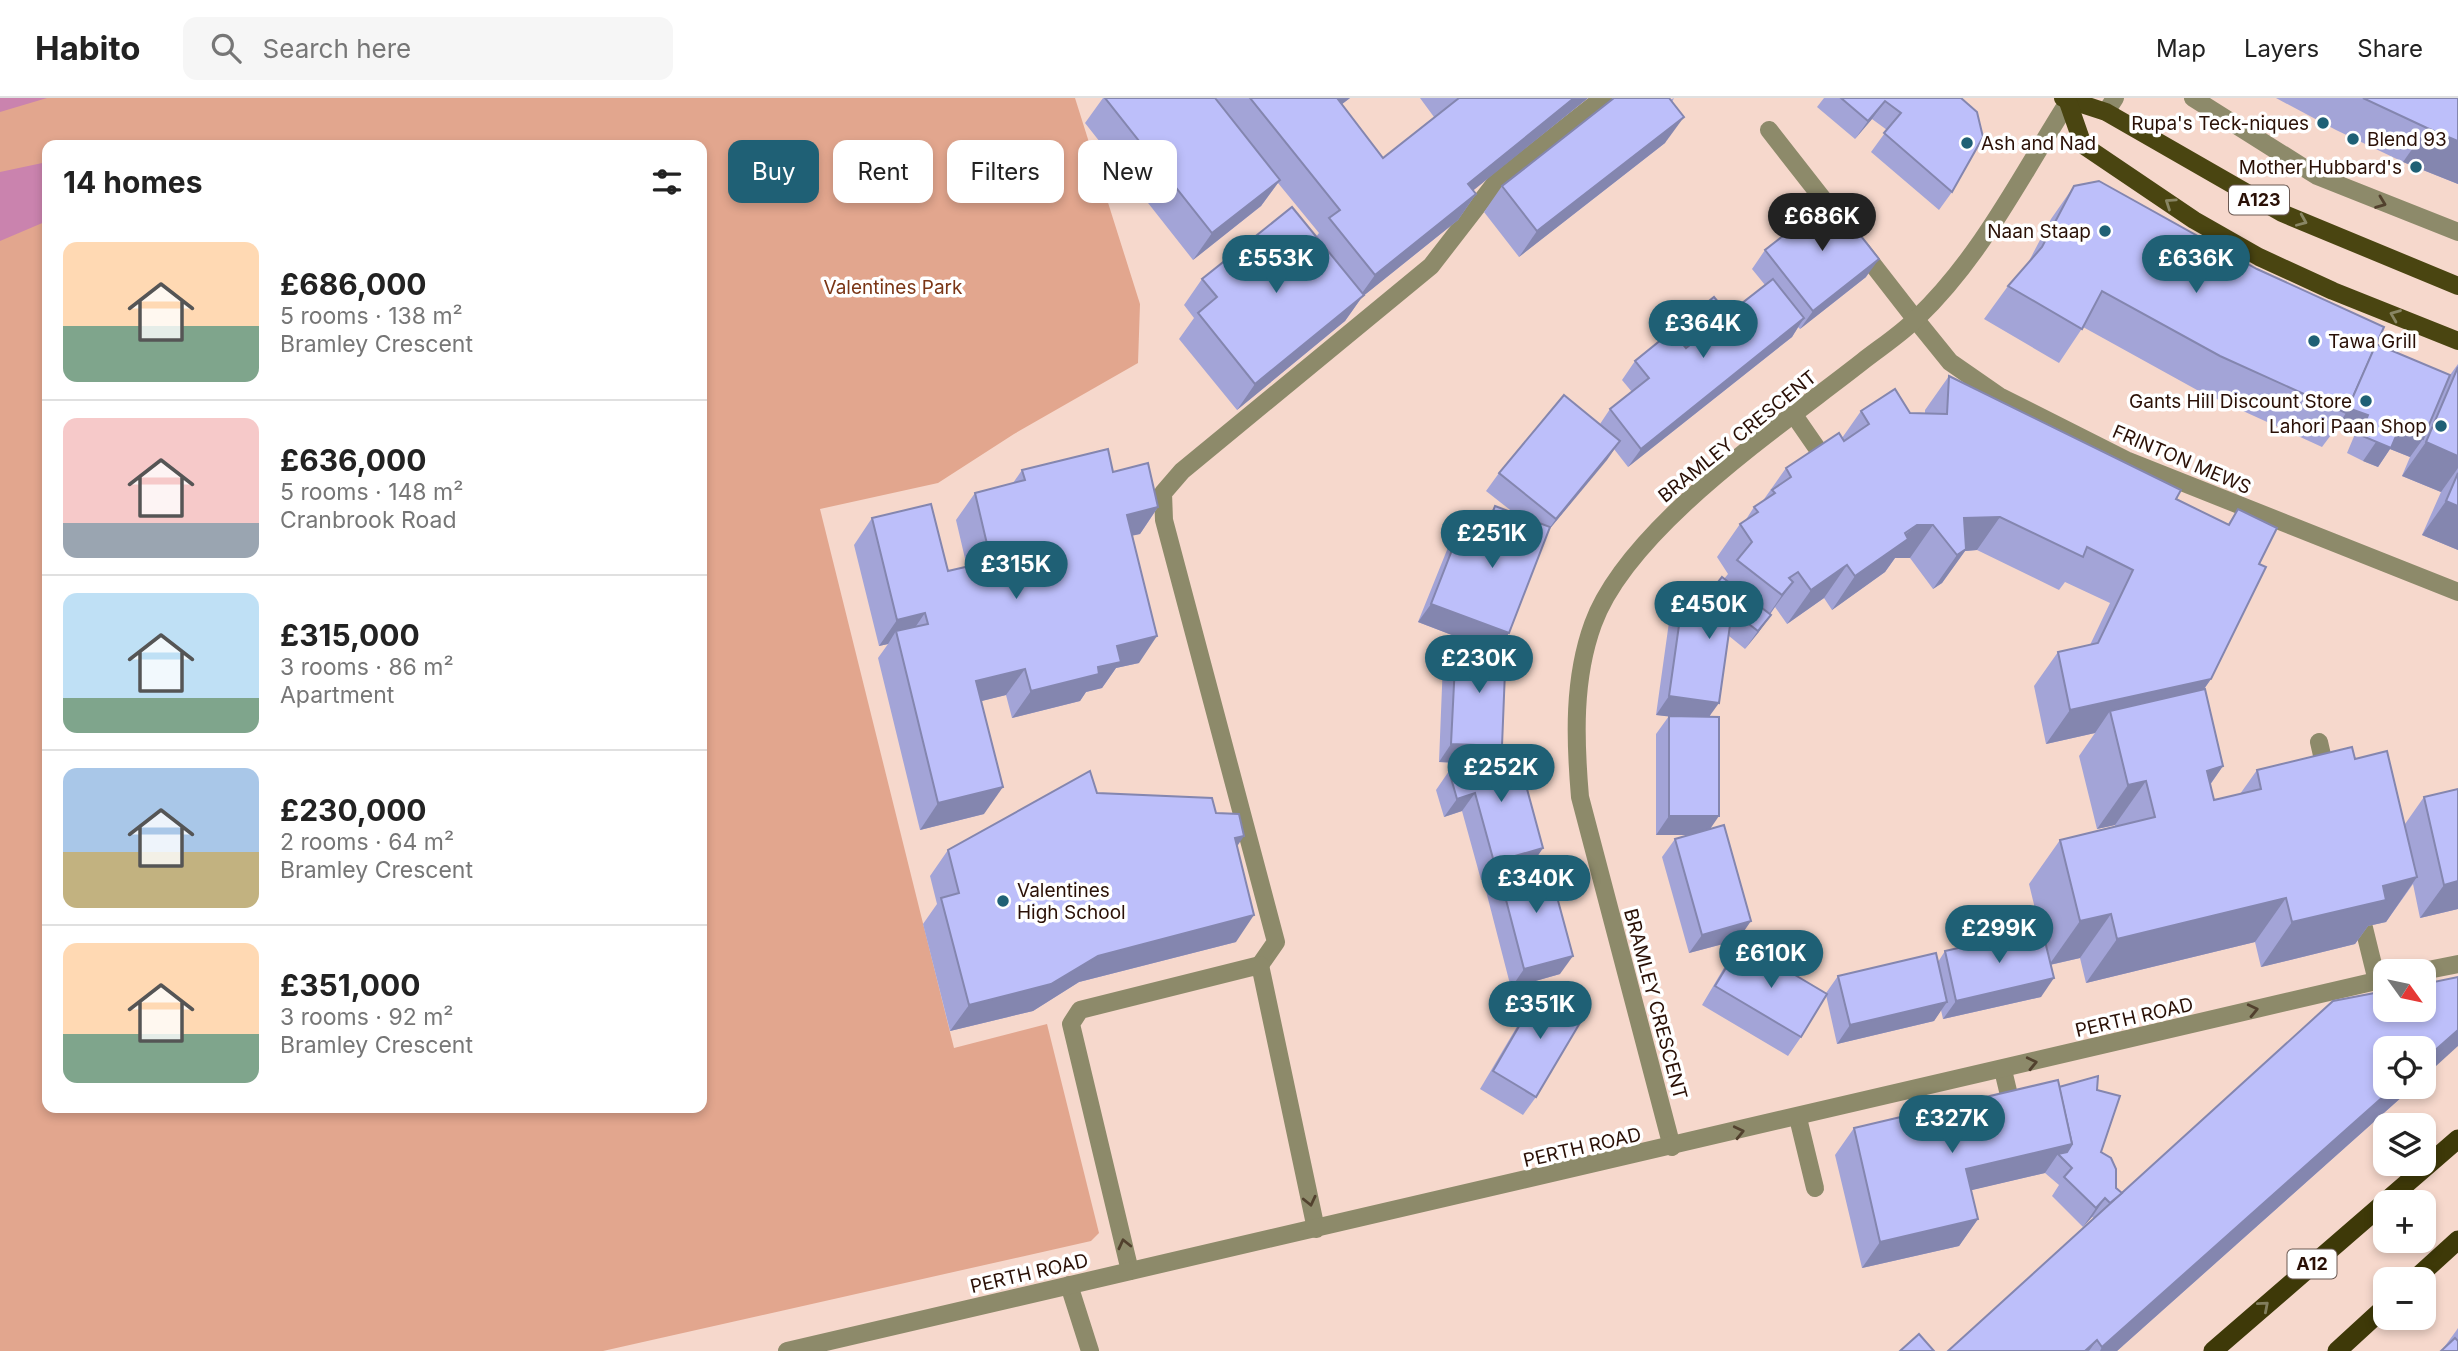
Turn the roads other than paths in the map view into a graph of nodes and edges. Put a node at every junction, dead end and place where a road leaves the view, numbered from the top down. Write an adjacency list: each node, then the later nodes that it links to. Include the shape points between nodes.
1 (1603, 98): 18 (street, via 1496,183 1431,266 1182,471 1163,493 1164,520 1276,942)
2 (2193, 98): 6 (street, one-way to 6, via 2317,176)
3 (2065, 100): 4 (main road, A123); 8 (street, BRAMLEY CRESCENT, via 1966,265); 9 (main road, A123, one-way to 3, via 2259,257 2194,220 2083,145)
4 (2110, 105): 7 (main road, A123, one-way to 7, via 2282,213)
5 (1769, 130): 8 (street, FRINTON MEWS)
6 (2458, 232)
7 (2458, 286)
8 (1916, 320): 10 (street, BRAMLEY CRESCENT); 12 (street, FRINTON MEWS, via 1950,362 1999,396 2126,460)
9 (2458, 341)
10 (1794, 415): 11 (street); 25 (street, BRAMLEY CRESCENT, via 1661,526 1620,574 1593,623 1580,676 1574,737 1580,797)
11 (1830, 468)
12 (2458, 592)
13 (2319, 742): 14 (street)
14 (2330, 789)
15 (2364, 928): 16 (street)
16 (2374, 959)
17 (2458, 964): 19 (street)
18 (1259, 965): 27 (street, one-way to 27); 30 (street, one-way to 18, via 1071,1024 1080,1010)
19 (2436, 968)
20 (2373, 982): 21 (street, PERTH ROAD, one-way to 20)
21 (2003, 1070): 22 (street); 23 (street, PERTH ROAD)
22 (2013, 1112)
23 (1798, 1118): 25 (street, PERTH ROAD, one-way to 23); 26 (street)
24 (2458, 1139): 35 (highway, A12, one-way to 24)
25 (1672, 1147): 27 (street, PERTH ROAD)
26 (1815, 1188)
27 (1316, 1229): 30 (street, PERTH ROAD)
28 (2458, 1240): 29 (highway)
29 (2429, 1267)
30 (1130, 1270): 31 (street, PERTH ROAD)
31 (1069, 1284): 33 (street, PERTH ROAD); 34 (street)
32 (2373, 1318): 36 (highway)
33 (787, 1351)
34 (1090, 1351)
35 (2213, 1351)
36 (2337, 1351)

